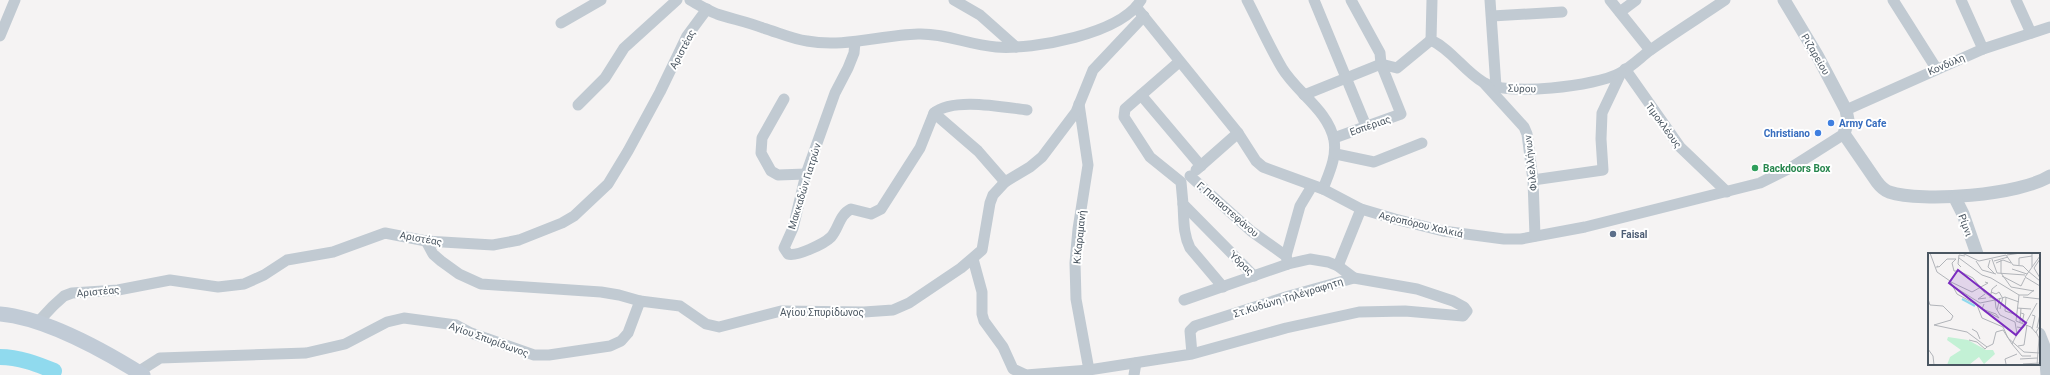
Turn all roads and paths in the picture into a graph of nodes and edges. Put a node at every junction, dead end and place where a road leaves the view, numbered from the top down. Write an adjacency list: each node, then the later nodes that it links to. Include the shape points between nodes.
1 (15, 0): 27 (street)
2 (601, 0): 24 (street)
3 (677, 0): 44 (street, via 624,48 606,78)
4 (690, 0): 19 (street)
5 (954, 0): 30 (street, via 980,15)
6 (1247, 0): 41 (street, via 1283,69)
7 (1351, 0): 34 (street, via 1377,45)
8 (1432, 0): 28 (street)
9 (1490, 0): 23 (street)
10 (1610, 0): 21 (street)
11 (1636, 0): 21 (street)
12 (1725, 0): 32 (street)
13 (1784, 0): 46 (street, Ριζαρείου)
14 (1893, 0): 35 (street)
15 (1961, 0): 31 (street)
16 (2016, 0): 26 (street)
17 (1318, 1): 37 (street)
18 (1139, 4): 22 (street, Αεροπόρου Χαλκιά); 30 (street, via 1100,29 1041,45)
19 (707, 5): 29 (street, via 723,16 806,41); 66 (street, Αριστέας, via 687,36 614,175 601,192 574,216 534,235 500,244)
20 (1562, 12): 23 (street)
21 (1620, 12): 32 (street)
22 (1144, 16): 33 (street, Αεροπόρου Χαλκιά); 43 (street, Αγίου Σπυρίδωνος, via 1093,70)
23 (1492, 16): 39 (street)
24 (561, 23)
25 (2050, 27): 26 (street, Κονδύλη)
26 (2032, 33): 31 (street, Κονδύλη)
27 (0, 36)
28 (1432, 40): 34 (street, via 1397,68); 38 (street, Σύρου, via 1442,45)
29 (855, 42): 30 (street, via 879,37 926,34 949,36 994,47); 55 (street, Μακκαδών Γιατρών, via 851,61 835,93)
30 (1016, 47)
31 (1983, 49): 35 (street, Κονδύλη)
32 (1650, 50): 36 (street)
33 (1179, 62): 40 (street); 49 (street, Αεροπόρου Χαλκιά)
34 (1381, 64): 37 (street); 48 (street, Εσπέριας, via 1401,114)
35 (1936, 68): 46 (street, Κονδύλη)
36 (1623, 71): 39 (street, Σύρου, via 1590,83 1569,86 1528,89); 58 (street, via 1602,113 1603,170); 61 (street, Τιμοκλέους, via 1680,148)
37 (1346, 77): 41 (street); 48 (street)
38 (1484, 83): 39 (street, Σύρου); 58 (street, Φιλελλήνων, via 1524,127 1529,144)
39 (1496, 86)
40 (1141, 95): 54 (street); 57 (street, via 1125,109 1124,117 1150,157)
41 (1304, 96): 51 (street, via 1320,112)
42 (784, 99): 55 (street, via 762,138 761,153 771,170 778,175)
43 (1079, 104): 59 (street, Αγίου Σπυρίδωνος, via 1071,120 1042,157); 81 (street, Κ.Καραμανή, via 1088,165 1078,229 1075,263 1076,299)
44 (578, 105)
45 (1027, 110): 47 (street, via 951,104)
46 (1846, 110): 50 (street, via 1848,120)
47 (934, 112): 55 (street, Μακκαδών Γιατρών, via 920,148 882,209 871,214 851,209 846,212 831,237 821,244 789,255 784,248 793,228); 59 (street, via 978,152)
48 (1366, 126): 51 (street, Εσπέριας)
49 (1238, 133): 54 (street); 60 (street, Αεροπόρου Χαλκιά, via 1256,161 1263,167)
50 (1844, 134): 61 (street, Αεροπόρου Χαλκιά, via 1760,184); 62 (street, via 1877,182 1888,192)
51 (1334, 138): 53 (street)
52 (1422, 143): 53 (street, via 1374,162)
53 (1336, 154): 60 (street)
54 (1201, 166): 57 (street)
55 (806, 174)
56 (2050, 176): 62 (street, via 2040,182)
57 (1185, 179): 63 (street); 69 (street, Γ. Παπαστεφάνου)
58 (1533, 180): 65 (street, Φιλελλήνων)
59 (1005, 182): 68 (street, Αγίου Σπυρίδωνος, via 998,188 990,203 983,247)
60 (1317, 188): 64 (street, Αεροπόρου Χαλκιά); 69 (street, via 1300,206)
61 (1727, 192): 65 (street, Αεροπόρου Χαλκιά, via 1585,227)
62 (1955, 198): 67 (street, Ρίμνι)
63 (1183, 204): 71 (street, Ύδρας); 73 (street, via 1184,235 1190,248)
64 (1361, 208): 65 (street, Αεροπόρου Χαλκιά, via 1443,231 1511,240); 70 (street)
65 (1535, 236)
66 (426, 241): 75 (street, via 433,254 453,270 481,284 601,292); 77 (street, Αριστέας, via 390,233 380,234 333,252 287,260 254,280 230,287 170,280 118,290 72,293 64,296)
67 (1977, 253)
68 (973, 259): 75 (street, Αγίου Σπυρίδωνος, via 909,303 893,310 782,311 719,327 706,324 680,306); 83 (street, via 982,292 984,321 1003,346 1013,369)
69 (1287, 260): 70 (street, Ύδρας, via 1318,259); 71 (street, Ύδρας)
70 (1338, 266): 72 (street, Ύδρας)
71 (1254, 276): 73 (street)
72 (1354, 278): 79 (street, Στ.Κυδώνη Τηλέγραφητη, via 1195,326 1190,331); 79 (street, Στ.Κυδώνη Τηλέγραφητη, via 1417,289 1454,301 1467,312 1463,316 1406,311 1359,312 1286,328)
73 (1223, 287): 74 (street)
74 (1184, 300)
75 (640, 301): 82 (street, Αγίου Σπυρίδωνος, via 628,333 621,341 610,346 549,355 534,355 471,333 456,325 404,318 387,322 345,344 306,353 160,358)
76 (0, 314): 77 (main road)
77 (38, 322): 82 (main road, via 88,344)
78 (2040, 336): 85 (street, via 2045,349)
79 (1192, 354): 80 (street)
80 (1136, 363): 81 (street); 84 (street)
81 (1089, 370): 83 (street)
82 (140, 374)
83 (1026, 375)
84 (1134, 375)
85 (2047, 375)

